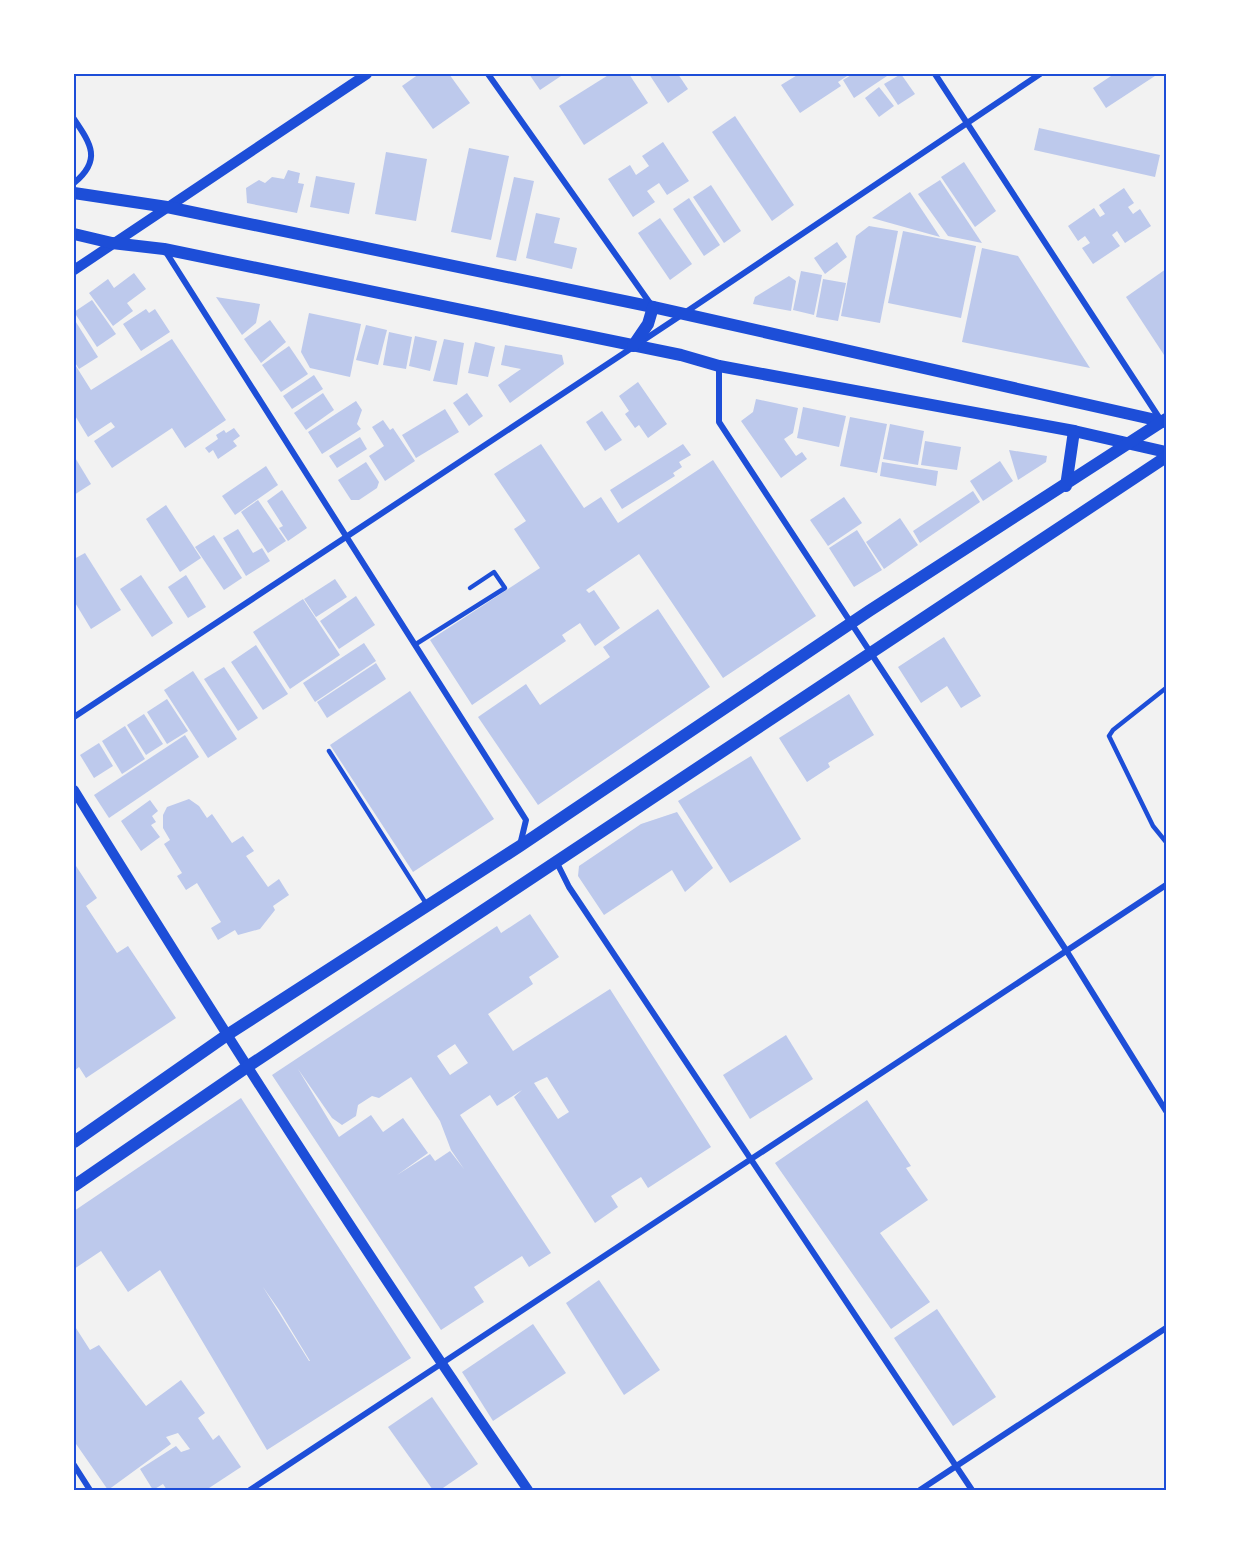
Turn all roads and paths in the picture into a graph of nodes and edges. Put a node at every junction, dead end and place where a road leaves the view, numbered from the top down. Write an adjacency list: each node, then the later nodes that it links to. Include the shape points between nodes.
1 (367, 74): 9 (street)
2 (488, 74): 14 (street)
3 (935, 74): 6 (street)
4 (1040, 74): 6 (street)
5 (74, 119): 7 (street, via 90,143 92,157 85,174)
6 (967, 122): 15 (street); 18 (street)
7 (74, 183)
8 (74, 193): 9 (main road)
9 (166, 207): 11 (street); 14 (main road)
10 (74, 234): 11 (main road)
11 (112, 243): 12 (main road); 13 (street)
12 (164, 249): 16 (main road); 23 (street)
13 (74, 270)
14 (652, 307): 15 (main road); 16 (main road, via 648,324)
15 (683, 314): 16 (street); 18 (main road)
16 (633, 346): 17 (main road); 23 (street)
17 (719, 366): 19 (main road); 25 (street, via 719,422)
18 (1165, 421): 20 (main road)
19 (1074, 431): 20 (main road); 22 (main road)
20 (1128, 444): 21 (main road); 22 (main road)
21 (1167, 454): 27 (main road)
22 (1066, 486): 25 (main road)
23 (346, 536): 26 (street); 29 (street)
24 (470, 588): 26 (lane, via 494,572 505,588)
25 (851, 624): 27 (street); 33 (main road)
26 (416, 644): 33 (street, via 526,820)
27 (869, 653): 34 (main road); 37 (street)
28 (1167, 688): 32 (lane, via 1109,736 1153,826)
29 (74, 717)
30 (329, 751): 36 (lane)
31 (74, 790): 38 (street)
32 (1167, 842)
33 (520, 846): 36 (main road)
34 (557, 863): 39 (main road); 42 (street, via 569,887)
35 (1167, 885): 37 (street)
36 (428, 906): 38 (main road)
37 (1066, 950): 40 (street); 42 (street)
38 (227, 1035): 39 (street); 41 (main road)
39 (247, 1067): 43 (main road); 45 (street)
40 (1167, 1111)
41 (74, 1142)
42 (752, 1158): 45 (street); 47 (street)
43 (74, 1186)
44 (1167, 1328): 47 (street)
45 (442, 1365): 49 (street); 50 (street)
46 (74, 1465): 48 (street)
47 (956, 1467): 51 (street); 52 (street)
48 (90, 1491)
49 (250, 1491)
50 (528, 1491)
51 (920, 1491)
52 (972, 1491)

